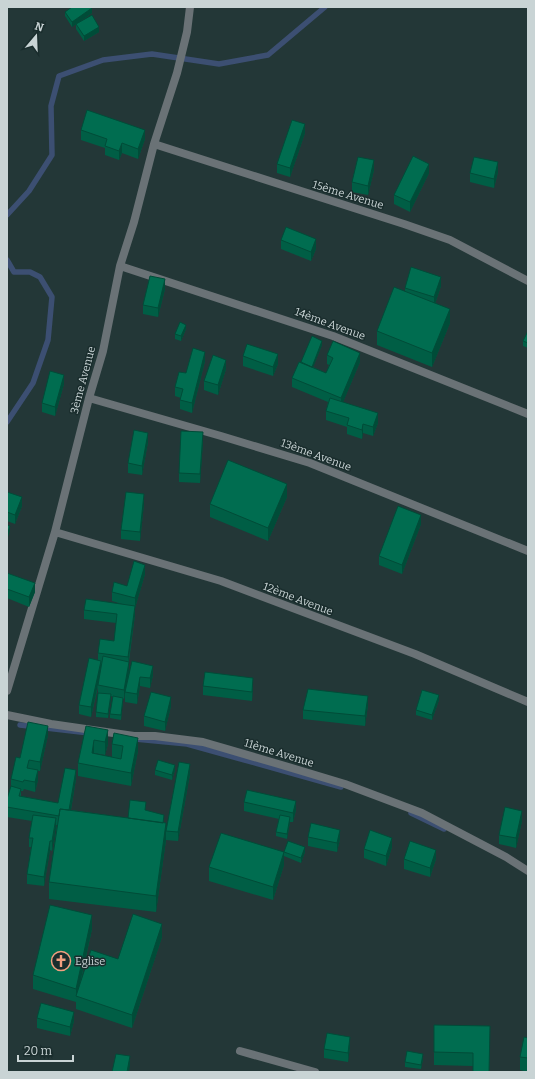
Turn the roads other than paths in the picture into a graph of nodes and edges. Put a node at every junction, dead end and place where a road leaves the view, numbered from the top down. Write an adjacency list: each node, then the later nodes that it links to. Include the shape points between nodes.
1 (190, 7): 2 (street, 3ème Avenue, via 177,73)
2 (154, 144): 3 (street, 3ème Avenue); 4 (street, 15ème Avenue, via 450,240)
3 (120, 266): 5 (street, 3ème Avenue, via 103,351); 6 (street, 14ème Avenue, via 333,336)
4 (528, 281)
5 (89, 398): 7 (street, 3ème Avenue); 8 (street, 13ème Avenue, via 310,463)
6 (528, 414)
7 (55, 532): 9 (street, 3ème Avenue); 10 (street, 12ème Avenue, via 228,584 415,654)
8 (528, 551)
9 (7, 691)
10 (528, 702)
11 (7, 715): 12 (street, 11ème Avenue, via 134,736 203,742 275,763 345,784 422,813)
12 (528, 871)
13 (240, 1051): 14 (street)
14 (315, 1072)

